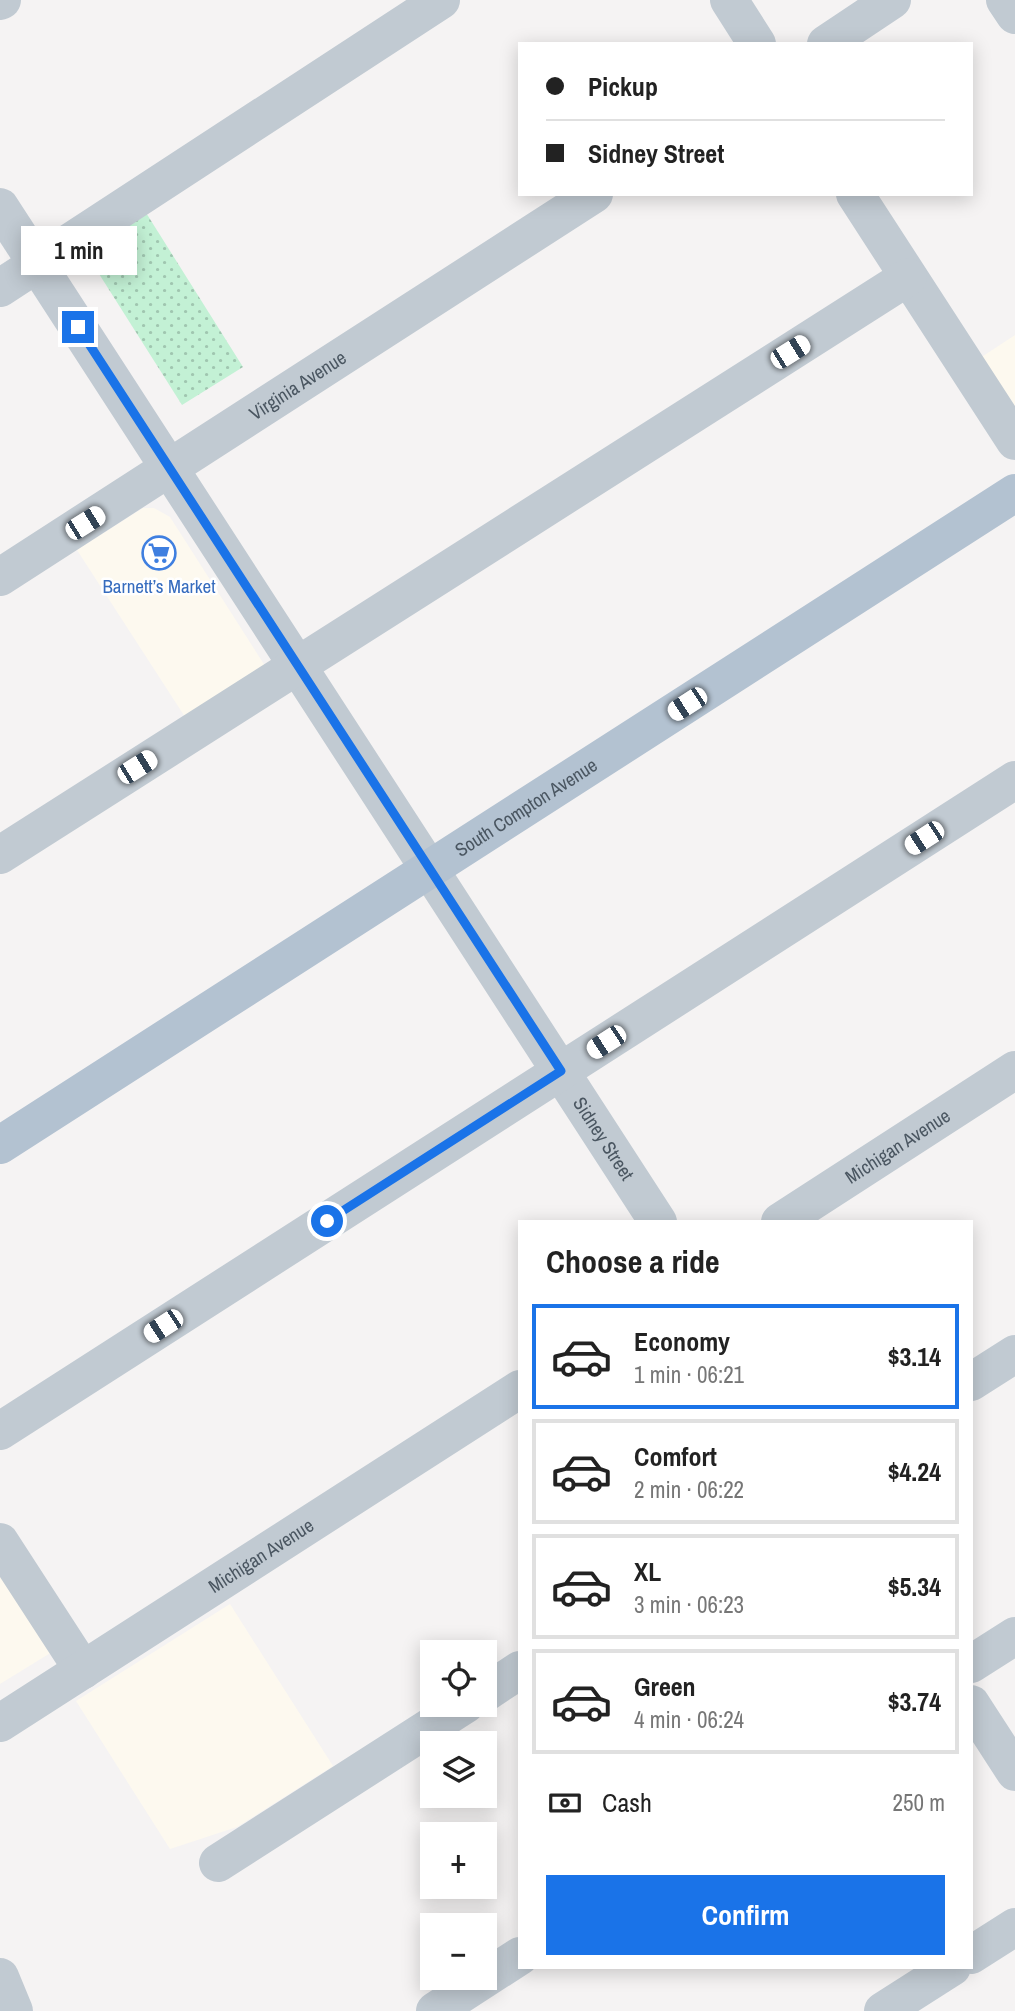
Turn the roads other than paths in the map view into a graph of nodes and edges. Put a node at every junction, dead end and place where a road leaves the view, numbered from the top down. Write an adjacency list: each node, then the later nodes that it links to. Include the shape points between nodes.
1 (441, 0): 11 (street)
2 (729, 0): 6 (street)
3 (892, 0): 7 (street)
4 (1005, 0): 5 (street)
5 (1015, 15)
6 (756, 42)
7 (829, 42)
8 (591, 196): 15 (street, Virginia Avenue)
9 (856, 196): 12 (street)
10 (0, 207): 11 (street, Sidney Street)
11 (37, 264): 13 (street); 15 (street, Sidney Street)
12 (908, 277): 14 (street); 18 (street)
13 (0, 288)
14 (1015, 441)
15 (169, 469): 17 (street, Virginia Avenue); 18 (street, Sidney Street)
16 (1015, 493): 21 (main road, South Compton Avenue)
17 (0, 577)
18 (297, 665): 20 (street); 21 (street, Sidney Street)
19 (1015, 780): 23 (street)
20 (0, 855)
21 (430, 869): 23 (street, Sidney Street); 24 (main road, South Compton Avenue)
22 (1015, 1070): 26 (street, Michigan Avenue)
23 (561, 1071): 25 (street, Sidney Street); 30 (street)
24 (0, 1145)
25 (657, 1220)
26 (782, 1220)
27 (1015, 1354): 28 (street)
28 (973, 1381)
29 (518, 1390): 34 (street, Michigan Avenue)
30 (0, 1431)
31 (0, 1542): 34 (street)
32 (1015, 1636): 33 (street)
33 (973, 1663)
34 (83, 1670): 39 (street, Michigan Avenue)
35 (518, 1671): 36 (street)
36 (497, 1685)
37 (973, 1707): 40 (street)
38 (446, 1717): 41 (street)
39 (0, 1723)
40 (1015, 1772)
41 (218, 1863)
42 (1015, 1927): 43 (street)
43 (973, 1954)
44 (518, 1957): 48 (street)
45 (949, 1969): 49 (street)
46 (0, 1977): 47 (street)
47 (14, 2011)
48 (435, 2011)
49 (883, 2011)

